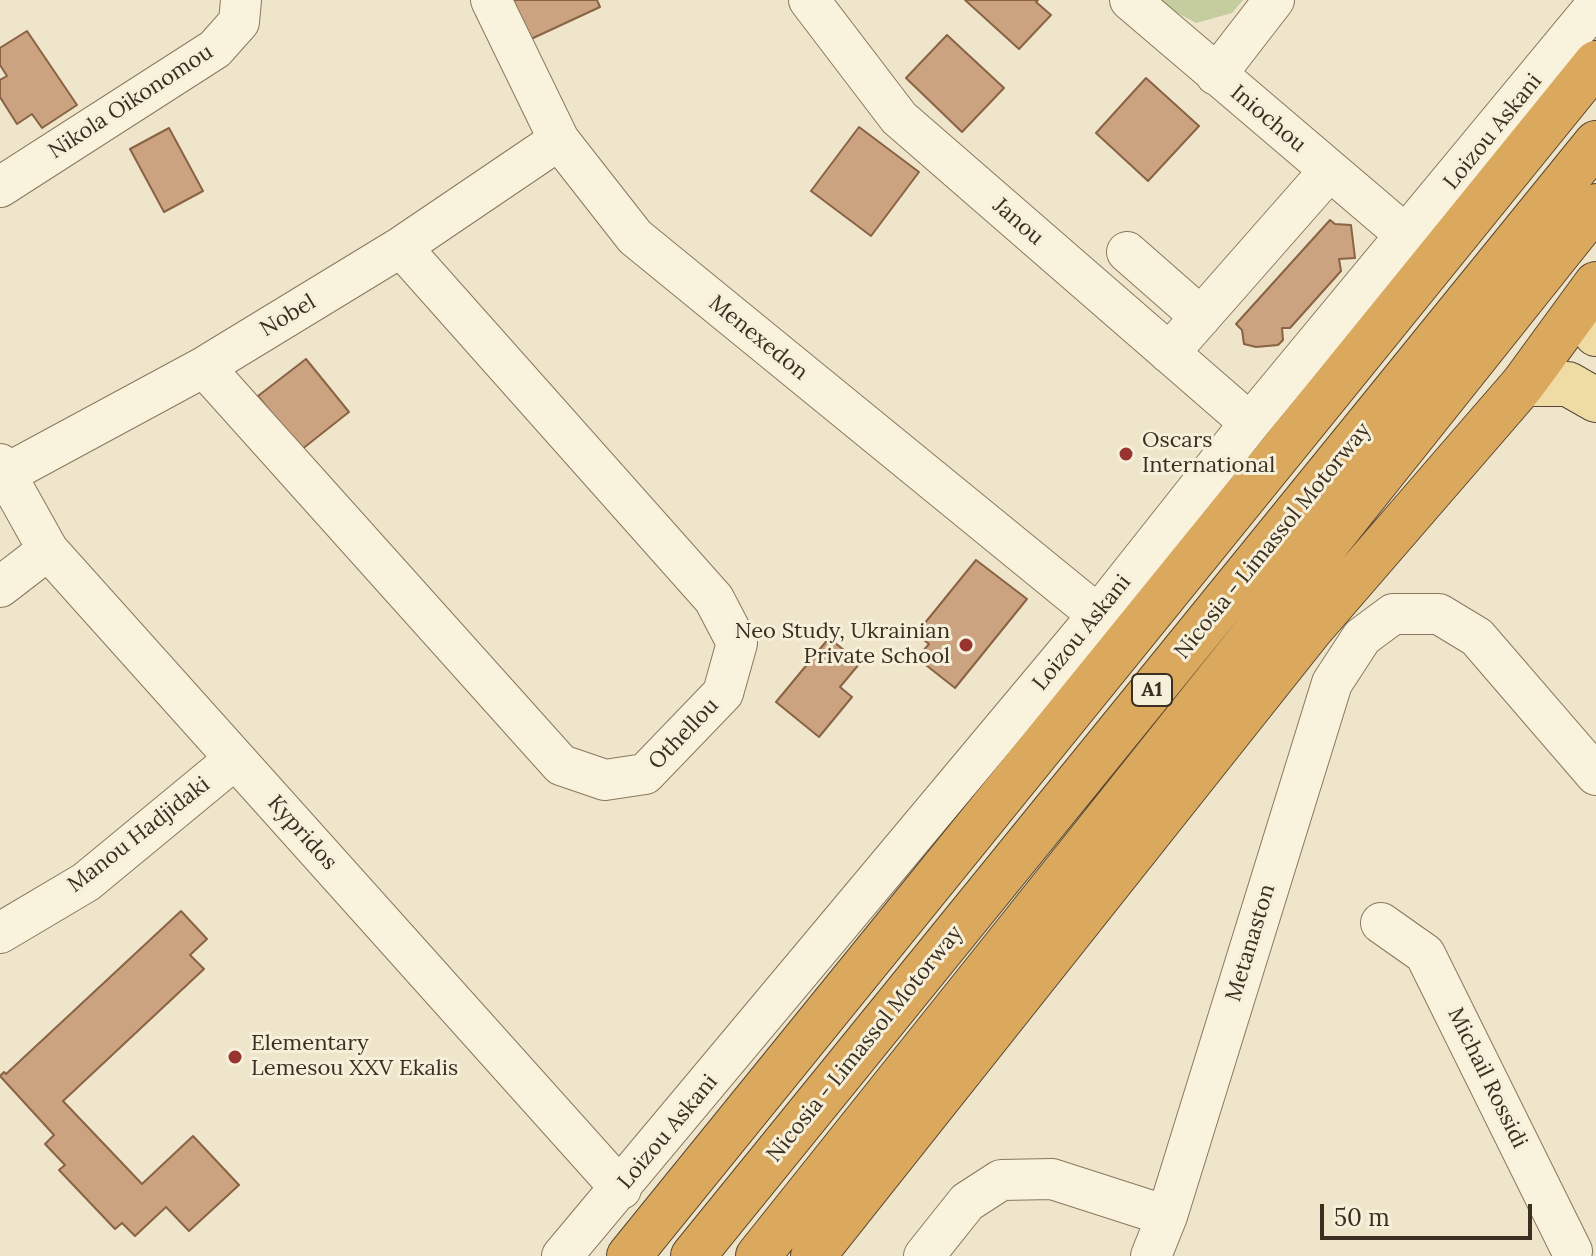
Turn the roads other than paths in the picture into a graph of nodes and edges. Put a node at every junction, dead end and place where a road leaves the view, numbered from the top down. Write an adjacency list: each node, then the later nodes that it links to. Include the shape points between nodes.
1 (241, 0): 12 (street, Nikola Oikonomou, via 239,22 215,49)
2 (491, 0): 9 (street, Menexedon)
3 (809, 0): 21 (street, Janou, via 899,118)
4 (1130, 0): 8 (street, Iniochou)
5 (1274, 0): 8 (street)
6 (1596, 5): 14 (street, Loizou Askani)
7 (1596, 63): 39 (highway)
8 (1216, 75): 11 (street, Iniochou)
9 (559, 140): 15 (street, Nobel); 29 (street, Menexedon, via 635,237)
10 (1596, 143): 36 (highway, Nicosia - Limassol Motorway / A1)
11 (1329, 171): 14 (street, Iniochou); 19 (street)
12 (0, 187)
13 (1596, 206): 40 (highway, Nicosia - Limassol Motorway / A1)
14 (1407, 236): 25 (street, Loizou Askani)
15 (401, 247): 22 (street, Nobel); 22 (street, Othellou, via 714,599 737,643 723,693 645,774 605,780 561,765)
16 (1127, 252): 19 (street)
17 (1596, 284): 23 (highway)
18 (1596, 305): 20 (main road)
19 (1201, 317): 21 (street)
20 (1596, 334)
21 (1169, 353): 25 (street, Janou)
22 (204, 367): 26 (street, Nobel)
23 (1523, 384): 24 (main road, via 1568,384); 41 (highway, via 1311,629)
24 (1596, 400)
25 (1250, 423): 29 (street, Loizou Askani)
26 (3, 469): 27 (street, Kypridos)
27 (48, 550): 28 (street); 30 (street, Kypridos)
28 (0, 587)
29 (1098, 615): 34 (street, Loizou Askani)
30 (235, 759): 33 (street, Manou Hadjidaki, via 86,882); 34 (street, Kypridos)
31 (1596, 775): 35 (street, Metanaston, via 1477,637 1439,614 1393,614 1362,637 1332,683)
32 (1381, 923): 37 (street, Michail Rossidi, via 1425,954)
33 (0, 933)
34 (621, 1189): 38 (street, Loizou Askani)
35 (1167, 1216): 42 (street, via 1052,1179 1001,1180 967,1202); 43 (street, Metanaston)
36 (697, 1250)
37 (1574, 1250)
38 (562, 1256)
39 (629, 1256)
40 (758, 1256)
41 (813, 1256)
42 (924, 1256)
43 (1151, 1256)

